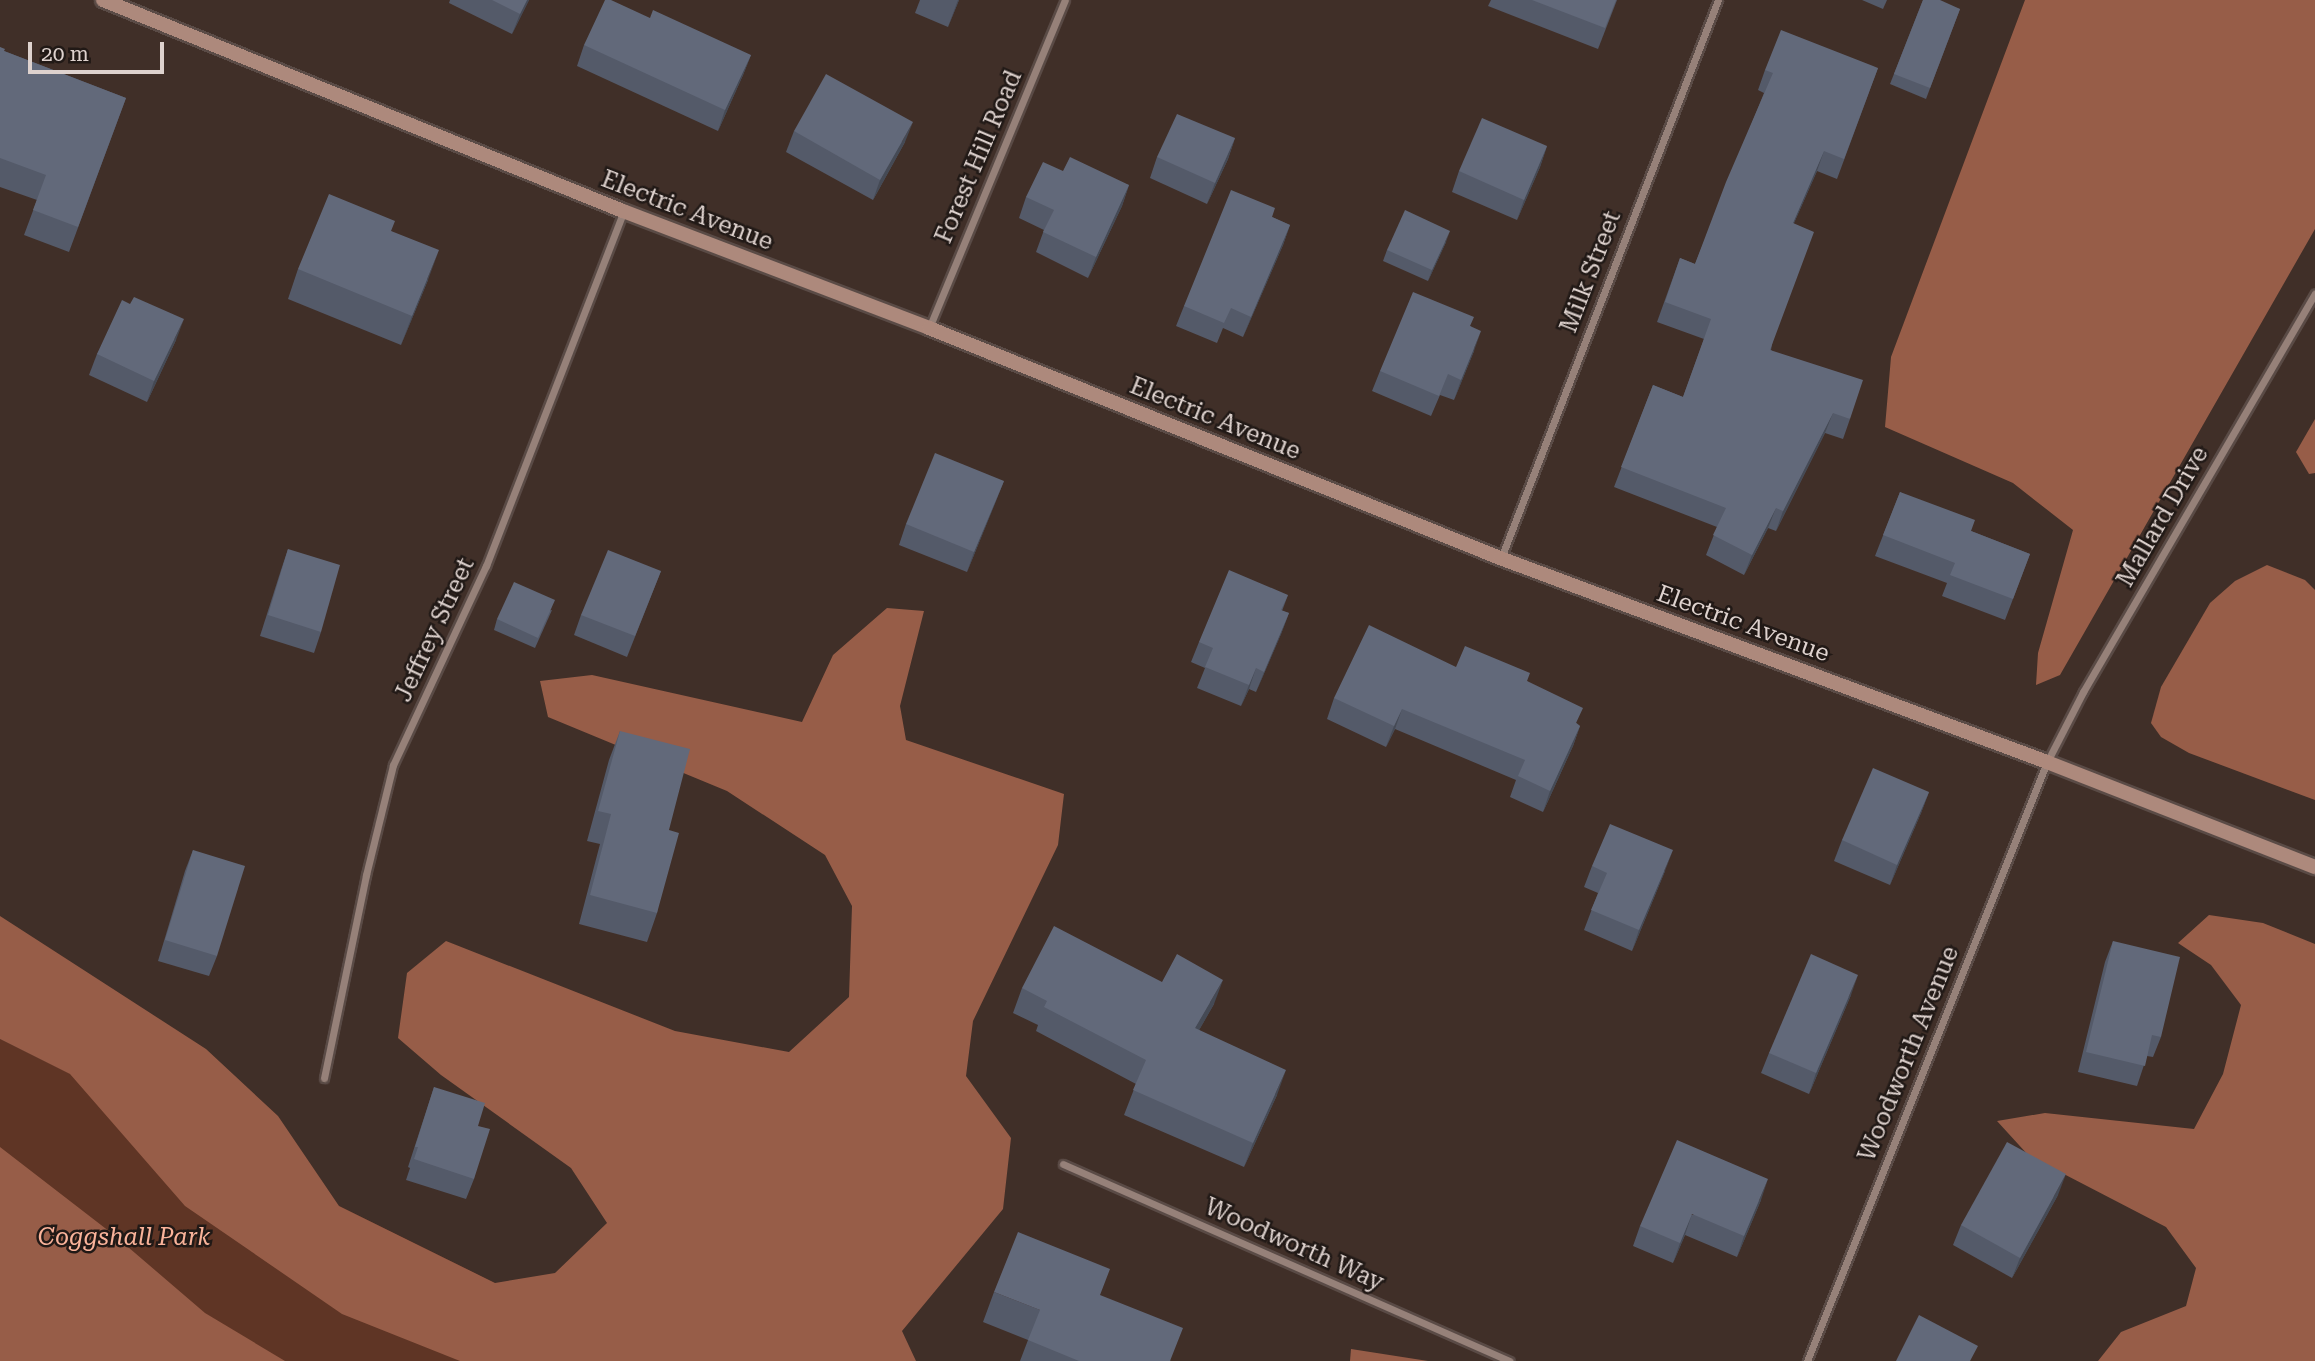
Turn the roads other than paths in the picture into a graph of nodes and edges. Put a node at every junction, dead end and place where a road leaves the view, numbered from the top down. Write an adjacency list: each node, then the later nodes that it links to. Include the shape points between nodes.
1 (103, 0): 4 (main road, Electric Avenue)
2 (1065, 0): 6 (street, Forest Hill Road)
3 (1718, 0): 7 (street, Milk Street)
4 (623, 211): 6 (main road, Electric Avenue); 10 (street, Jeffrey Street, via 486,566 393,765)
5 (2315, 294): 8 (street, Mallard Drive, via 2083,692)
6 (929, 328): 7 (main road, Electric Avenue)
7 (1500, 558): 8 (main road, Electric Avenue)
8 (2047, 762): 9 (main road, Electric Avenue); 13 (street, Woodworth Avenue)
9 (2315, 867)
10 (324, 1077)
11 (1063, 1164): 12 (street, Woodworth Way)
12 (1510, 1361)
13 (1807, 1361)

